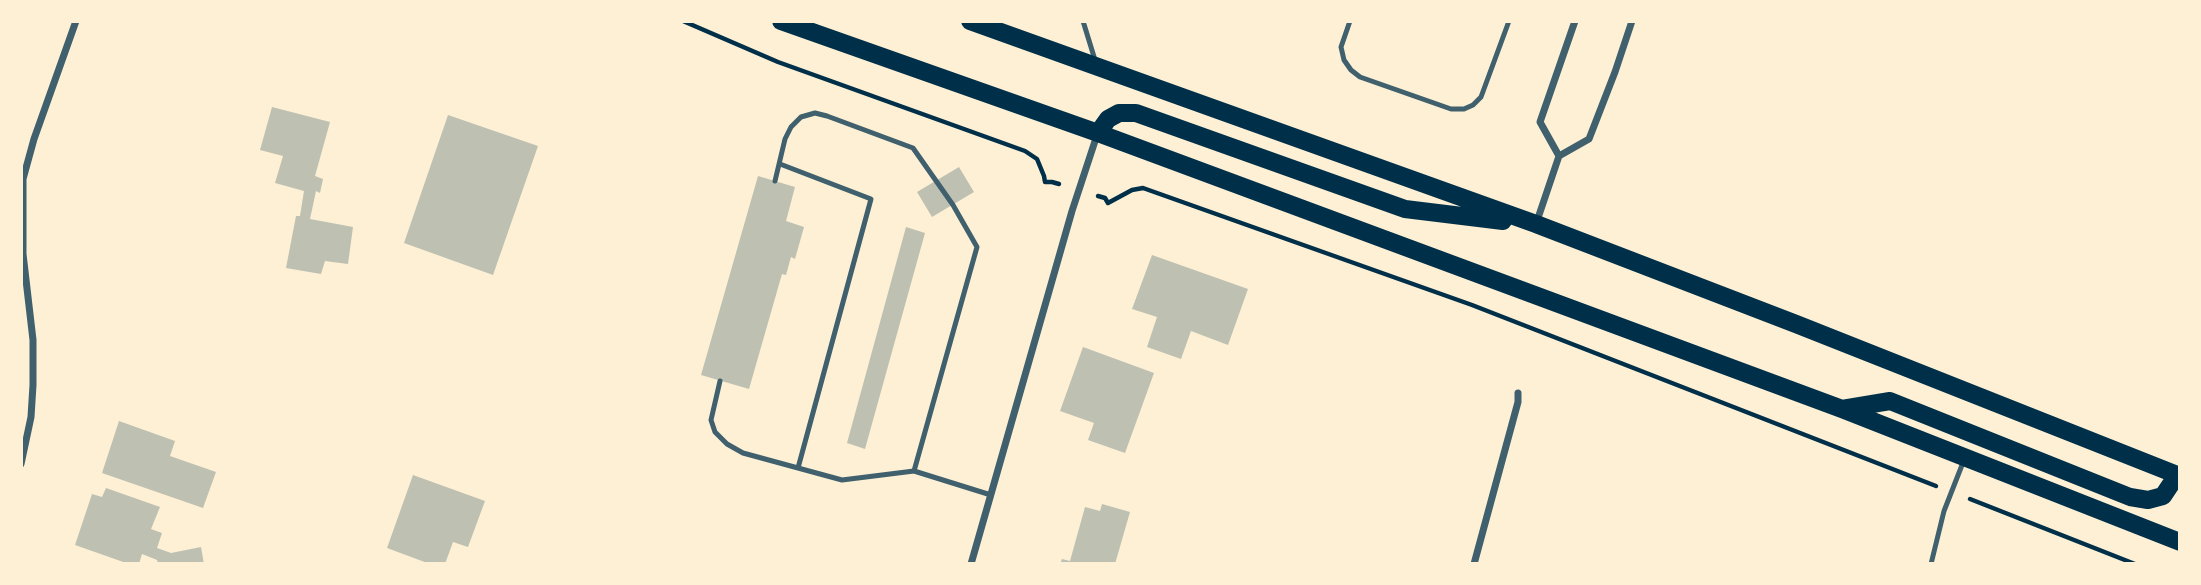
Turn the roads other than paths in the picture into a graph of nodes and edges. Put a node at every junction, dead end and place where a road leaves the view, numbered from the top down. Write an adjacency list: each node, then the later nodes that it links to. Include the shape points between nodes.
1 (76, 21): 19 (street, via 23,179 23,254 33,385)
2 (781, 21): 10 (main road)
3 (1083, 21): 9 (lane)
4 (1350, 21): 5 (lane, via 1341,47 1351,70 1360,77 1451,109 1464,109 1481,97)
5 (1509, 21)
6 (1575, 21): 11 (street, via 1540,122)
7 (1632, 21): 11 (street, via 1589,139)
8 (980, 22): 9 (main road)
9 (1097, 66): 14 (main road)
10 (1098, 132): 14 (main road, via 1119,113 1136,113 1405,209); 17 (main road); 23 (street)
11 (1559, 156): 14 (street)
12 (780, 163): 13 (lane); 20 (lane, via 871,199); 21 (lane, via 792,127 801,117 815,113 913,148 977,247)
13 (775, 181)
14 (1536, 225): 22 (main road)
15 (720, 381): 20 (lane, via 711,420 715,432 743,453)
16 (1518, 393): 26 (street)
17 (1842, 409): 18 (main road); 22 (main road, via 1890,401 2130,497 2148,500 2163,496)
18 (1965, 457): 24 (main road); 27 (lane, via 1944,511)
19 (21, 464)
20 (798, 468): 21 (lane, via 842,480)
21 (914, 471): 23 (lane)
22 (2178, 476)
23 (991, 495): 25 (street)
24 (2180, 541)
25 (971, 564)
26 (1474, 564)
27 (1931, 564)

